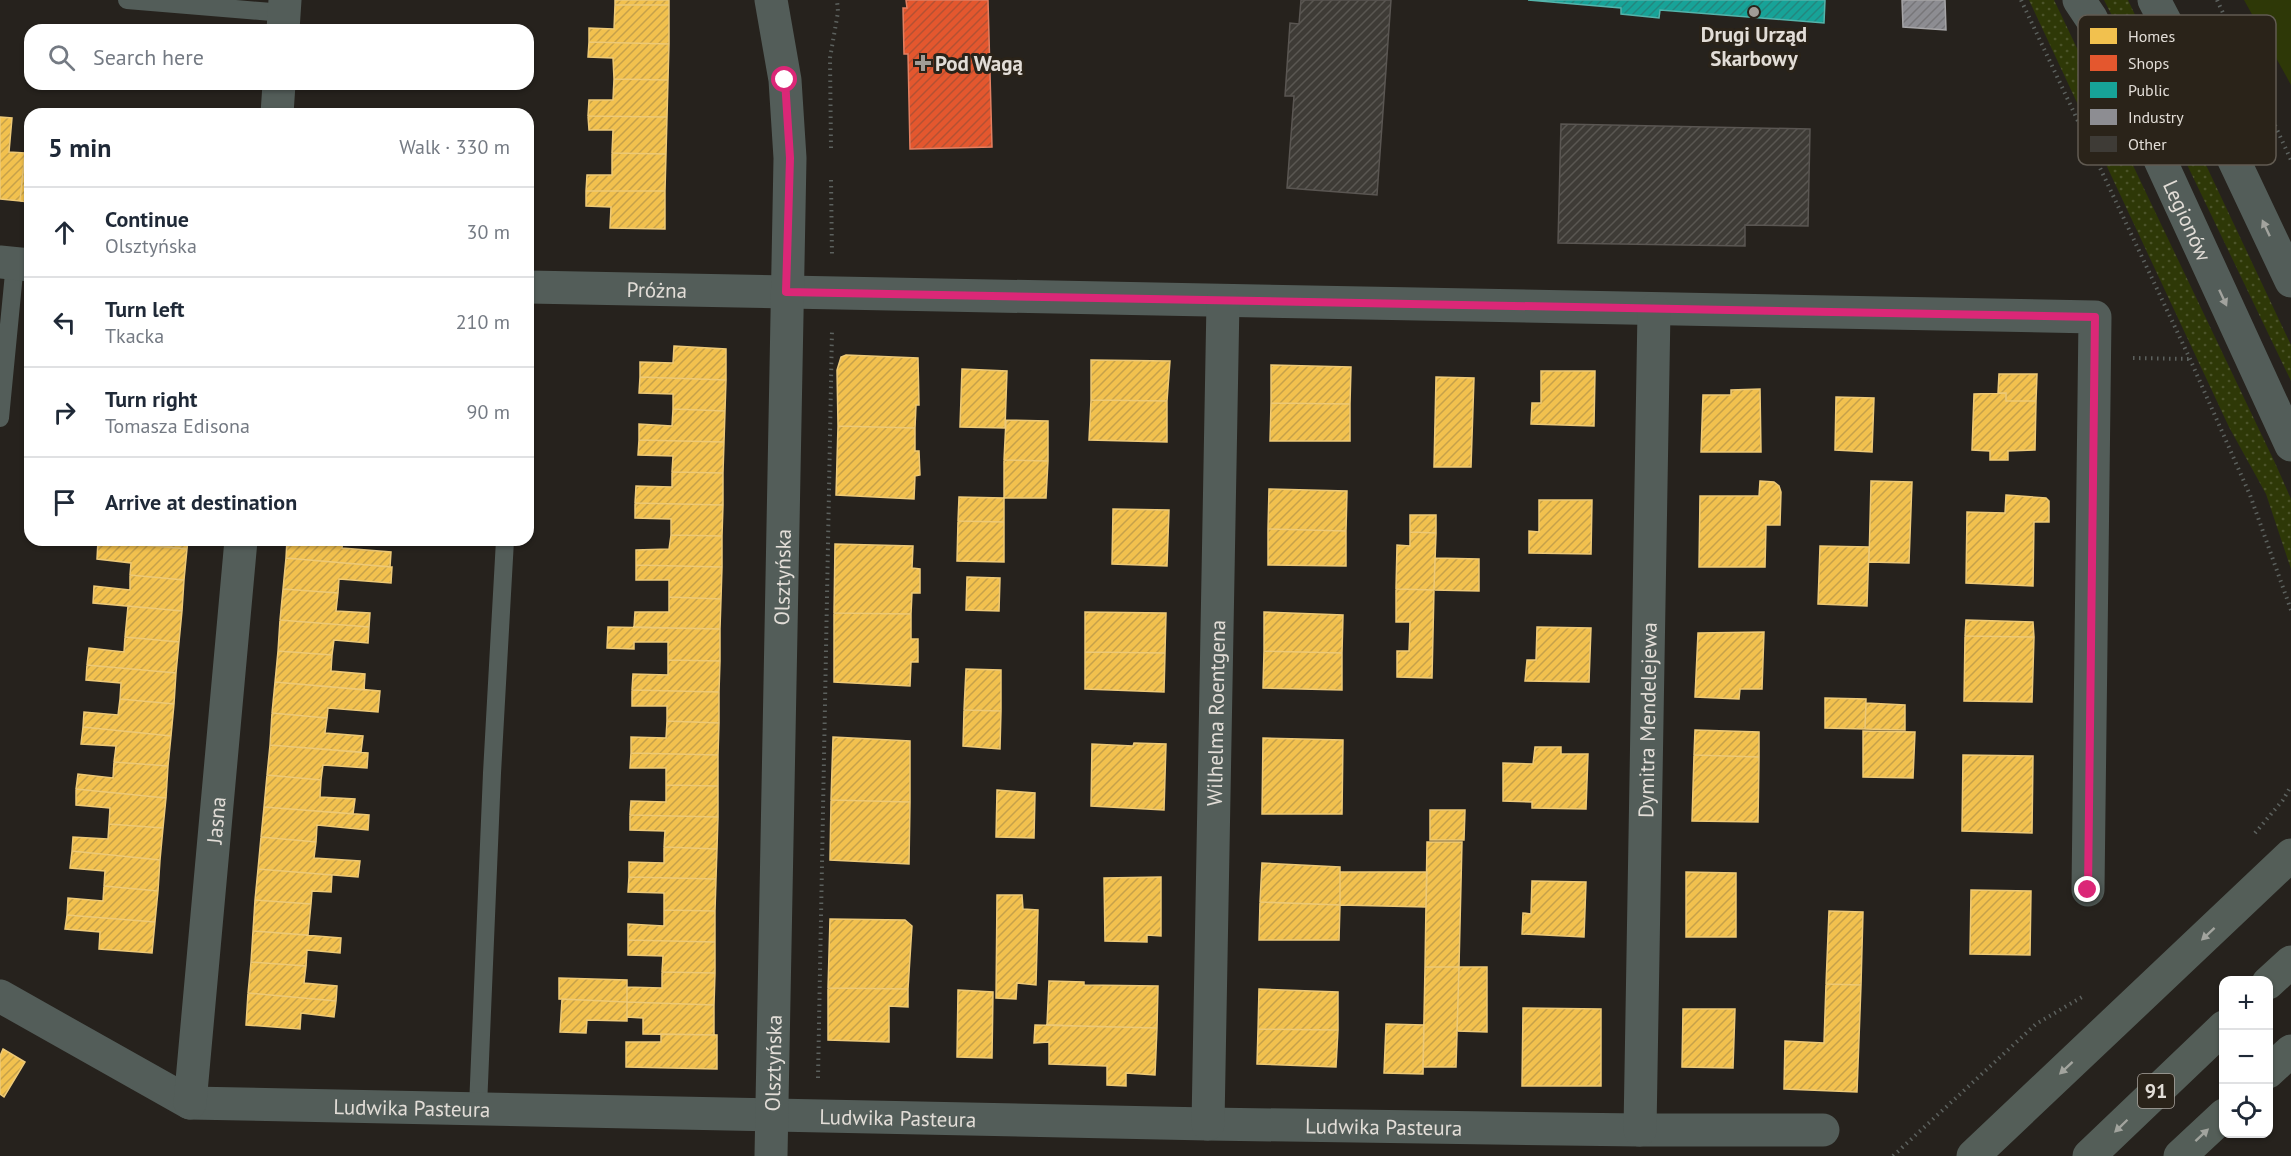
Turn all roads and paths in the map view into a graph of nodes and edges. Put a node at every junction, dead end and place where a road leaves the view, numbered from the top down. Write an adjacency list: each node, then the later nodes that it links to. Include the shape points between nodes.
1 (127, 0): 8 (lane)
2 (771, 0): 25 (street, Olsztyńska, via 785,80 790,158)
3 (837, 0): 16 (path, via 830,58)
4 (2021, 0): 14 (path)
5 (2079, 0): 9 (street, Legionów, one-way to 9)
6 (2154, 0): 10 (street, one-way to 6)
7 (2217, 0): 11 (path)
8 (284, 14)
9 (2089, 15)
10 (2162, 15)
11 (2224, 15)
12 (279, 90): 13 (street)
13 (277, 108)
14 (2078, 121)
15 (2276, 128): 17 (path)
16 (831, 152)
17 (2291, 160)
18 (2099, 165): 30 (path)
19 (2162, 165): 32 (street, Legionów, one-way to 32)
20 (2236, 165): 23 (street, one-way to 20)
21 (831, 175): 26 (path)
22 (15, 264): 31 (lane)
23 (2291, 281)
24 (534, 287): 25 (street, Próżna)
25 (786, 292): 26 (street, Próżna); 49 (street, Olsztyńska)
26 (832, 293): 27 (street, Próżna); 50 (path)
27 (1223, 302): 28 (street, Próżna); 52 (street, Wilhelma Roentgena)
28 (1654, 310): 29 (street, Próżna, via 2095,317); 53 (street, Dymitra Mendelejewa)
29 (2096, 357): 30 (path); 39 (street)
30 (2190, 359): 35 (path, via 2250,495)
31 (0, 418)
32 (2291, 445)
33 (240, 546): 47 (street, Jasna)
34 (506, 546): 48 (lane)
35 (2291, 610)
36 (2291, 786): 37 (path)
37 (2253, 835)
38 (2291, 855): 57 (main road, one-way to 57)
39 (2088, 890)
40 (2291, 962): 41 (main road)
41 (2273, 978)
42 (2090, 990): 56 (path, via 2036,1024)
43 (0, 996): 47 (street, Ludwika Pasteura)
44 (2220, 1030): 58 (main road, 91, one-way to 58)
45 (2291, 1051): 46 (main road)
46 (2273, 1067)
47 (190, 1103): 48 (street, Ludwika Pasteura)
48 (478, 1107): 49 (street, Ludwika Pasteura)
49 (771, 1113): 50 (street, Ludwika Pasteura); 55 (street, Olsztyńska)
50 (817, 1115): 52 (street, Ludwika Pasteura)
51 (2219, 1119): 59 (main road, one-way to 51)
52 (1208, 1124): 53 (street, Ludwika Pasteura)
53 (1640, 1130): 54 (street, Ludwika Pasteura)
54 (1823, 1130)
55 (771, 1156)
56 (1893, 1156)
57 (1973, 1156)
58 (2089, 1156)
59 (2180, 1156)

